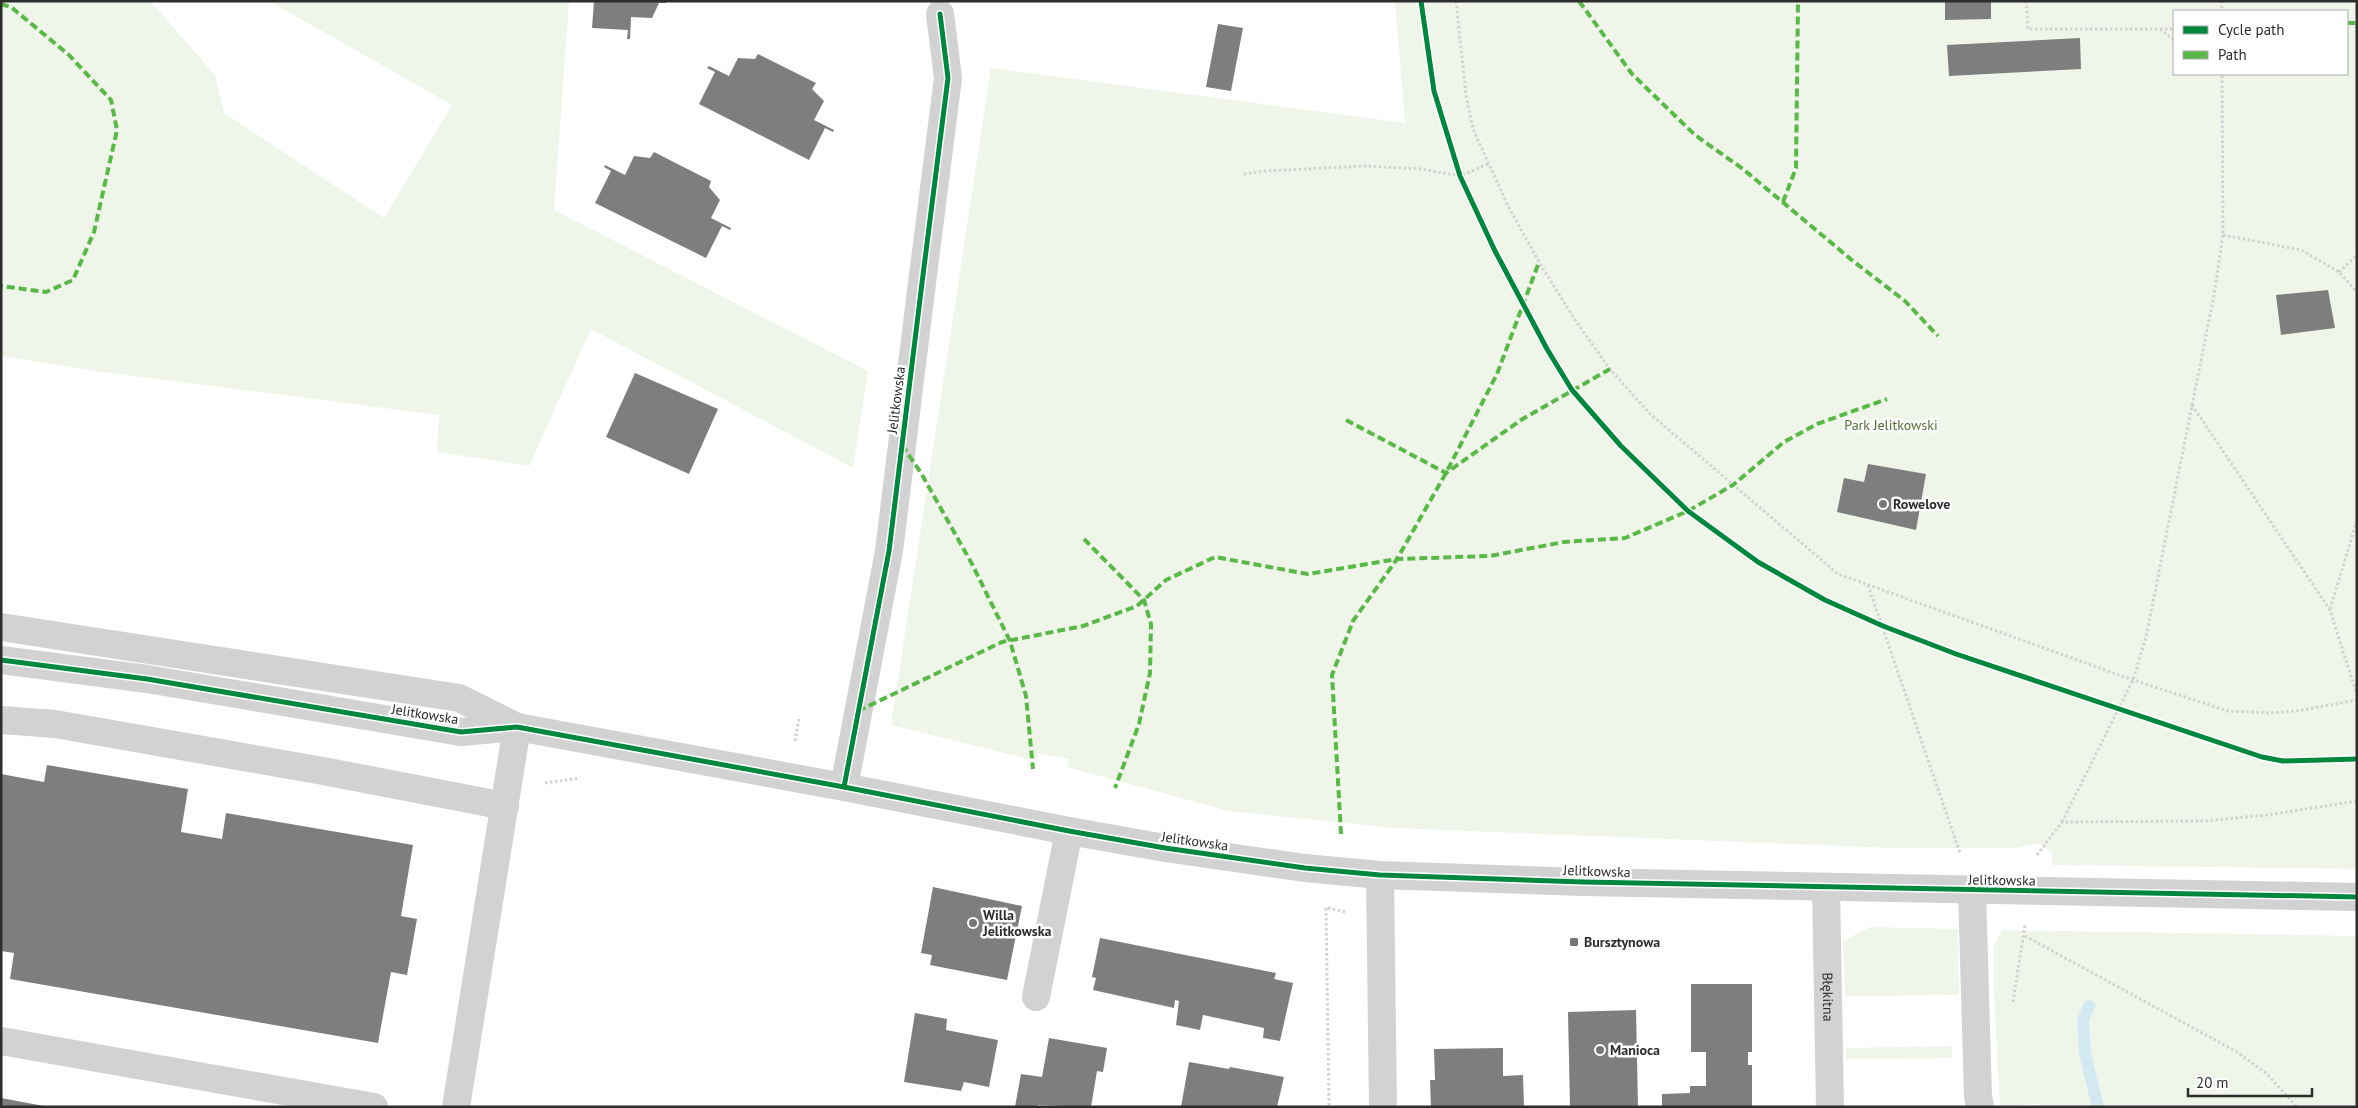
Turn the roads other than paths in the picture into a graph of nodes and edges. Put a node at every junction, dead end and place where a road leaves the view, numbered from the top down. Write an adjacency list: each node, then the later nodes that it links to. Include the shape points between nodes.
1 (940, 14): 6 (street, Jelitkowska, via 948,78 889,551)
2 (1, 627): 5 (street, Jelitkowska, via 459,698)
3 (1, 660): 5 (street, Jelitkowska, via 147,679 461,732)
4 (1, 720): 7 (street, via 74,728)
5 (517, 727): 6 (street, Jelitkowska); 7 (street)
6 (844, 787): 8 (street, Jelitkowska)
7 (505, 806): 16 (street)
8 (1069, 832): 9 (street, Jelitkowska, via 1305,868); 13 (street)
9 (1380, 875): 10 (street, Jelitkowska); 17 (street)
10 (1826, 888): 11 (street, Jelitkowska); 18 (street, Błękitna)
11 (1972, 891): 12 (street, Jelitkowska); 19 (street)
12 (2357, 897)
13 (1036, 997)
14 (1, 1041): 15 (street)
15 (374, 1107)
16 (456, 1107)
17 (1383, 1107)
18 (1830, 1107)
19 (1980, 1107)

